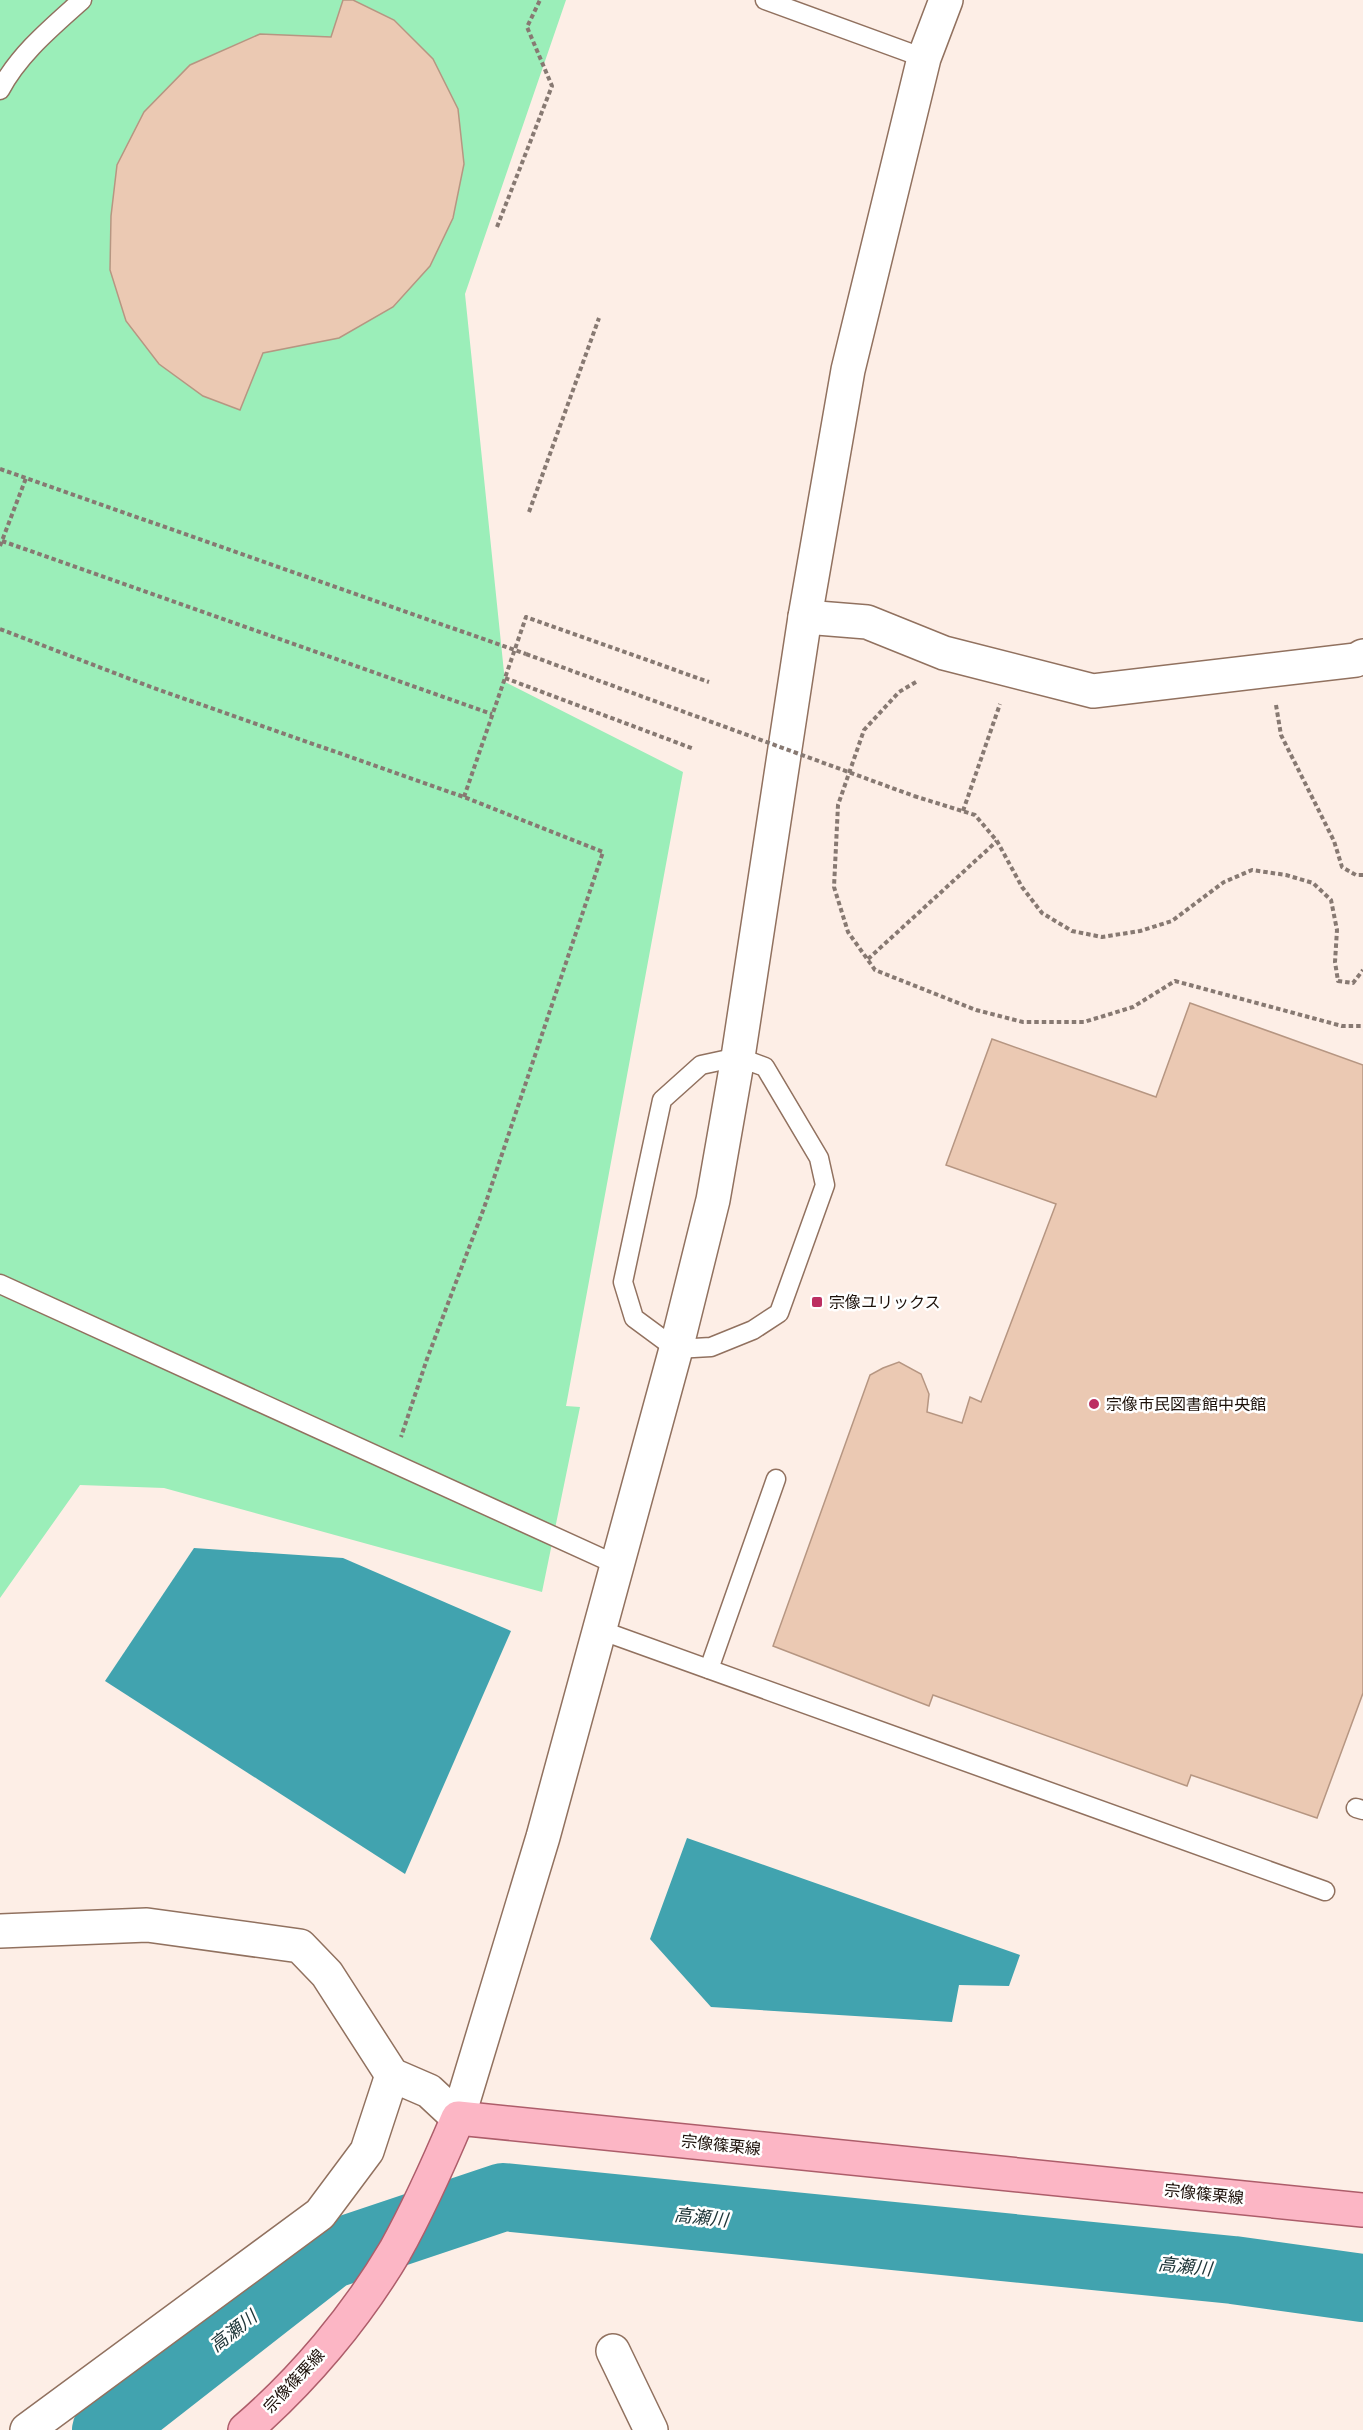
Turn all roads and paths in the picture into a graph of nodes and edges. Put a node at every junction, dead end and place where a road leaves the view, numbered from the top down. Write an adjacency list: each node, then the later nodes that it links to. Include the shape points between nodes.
1 (82, 0): 6 (lane, via 8,74)
2 (540, 0): 7 (path, via 527,27 552,87)
3 (765, 0): 5 (lane)
4 (946, 0): 5 (street)
5 (924, 58): 14 (street, via 848,370)
6 (0, 90)
7 (497, 227)
8 (599, 318): 11 (path)
9 (0, 469): 10 (path)
10 (26, 478): 12 (path); 16 (path)
11 (530, 512)
12 (2, 541): 13 (path); 23 (path)
13 (0, 546)
14 (805, 617): 18 (street, via 867,622); 32 (street)
15 (0, 629): 25 (path, via 151,687)
16 (514, 650): 21 (path); 22 (path, via 526,617); 26 (path, bridge)
17 (1363, 656): 20 (street)
18 (957, 657): 19 (street); 29 (path, via 899,692 864,730 838,805 834,887 848,932)
19 (1012, 670): 20 (street, via 1094,691); 26 (path)
20 (1270, 670): 28 (path, via 1281,735 1334,841 1342,867)
21 (505, 678): 23 (path); 24 (path)
22 (709, 682)
23 (492, 714): 25 (path)
24 (694, 749)
25 (464, 797): 35 (path, via 603,852 484,1208)
26 (963, 811): 27 (path, via 975,815)
27 (997, 841): 29 (path); 30 (path, via 1022,887 1042,913 1072,931 1102,937 1172,921 1224,882 1252,870 1313,883 1331,900 1337,930 1338,981 1353,983)
28 (1363, 875)
29 (867, 959): 31 (path, via 875,970 976,1010 1023,1022 1084,1022 1133,1007 1175,981 1342,1026)
30 (1363, 970)
31 (1363, 1026)
32 (738, 1057): 34 (street, via 713,1200); 34 (lane, via 701,1065 662,1100 623,1282 634,1318); 34 (lane, via 765,1067 819,1158 825,1185 779,1312 753,1330 711,1347)
33 (0, 1284): 35 (lane)
34 (676, 1349): 37 (street)
35 (393, 1463): 37 (lane)
36 (776, 1479): 39 (lane)
37 (617, 1565): 38 (street)
38 (600, 1630): 39 (lane); 43 (street, via 543,1837)
39 (709, 1669): 40 (lane)
40 (1325, 1891)
41 (0, 1931): 42 (street, via 147,1925 300,1946 327,1974)
42 (392, 2075): 43 (street, via 429,2091); 46 (street, via 367,2151 320,2214)
43 (458, 2118): 44 (main road, 宗像篠栗線); 47 (main road, 宗像篠栗線, via 432,2180 394,2252 350,2318 272,2407)
44 (1363, 2210)
45 (613, 2351): 48 (street)
46 (27, 2430)
47 (245, 2430)
48 (651, 2430)

